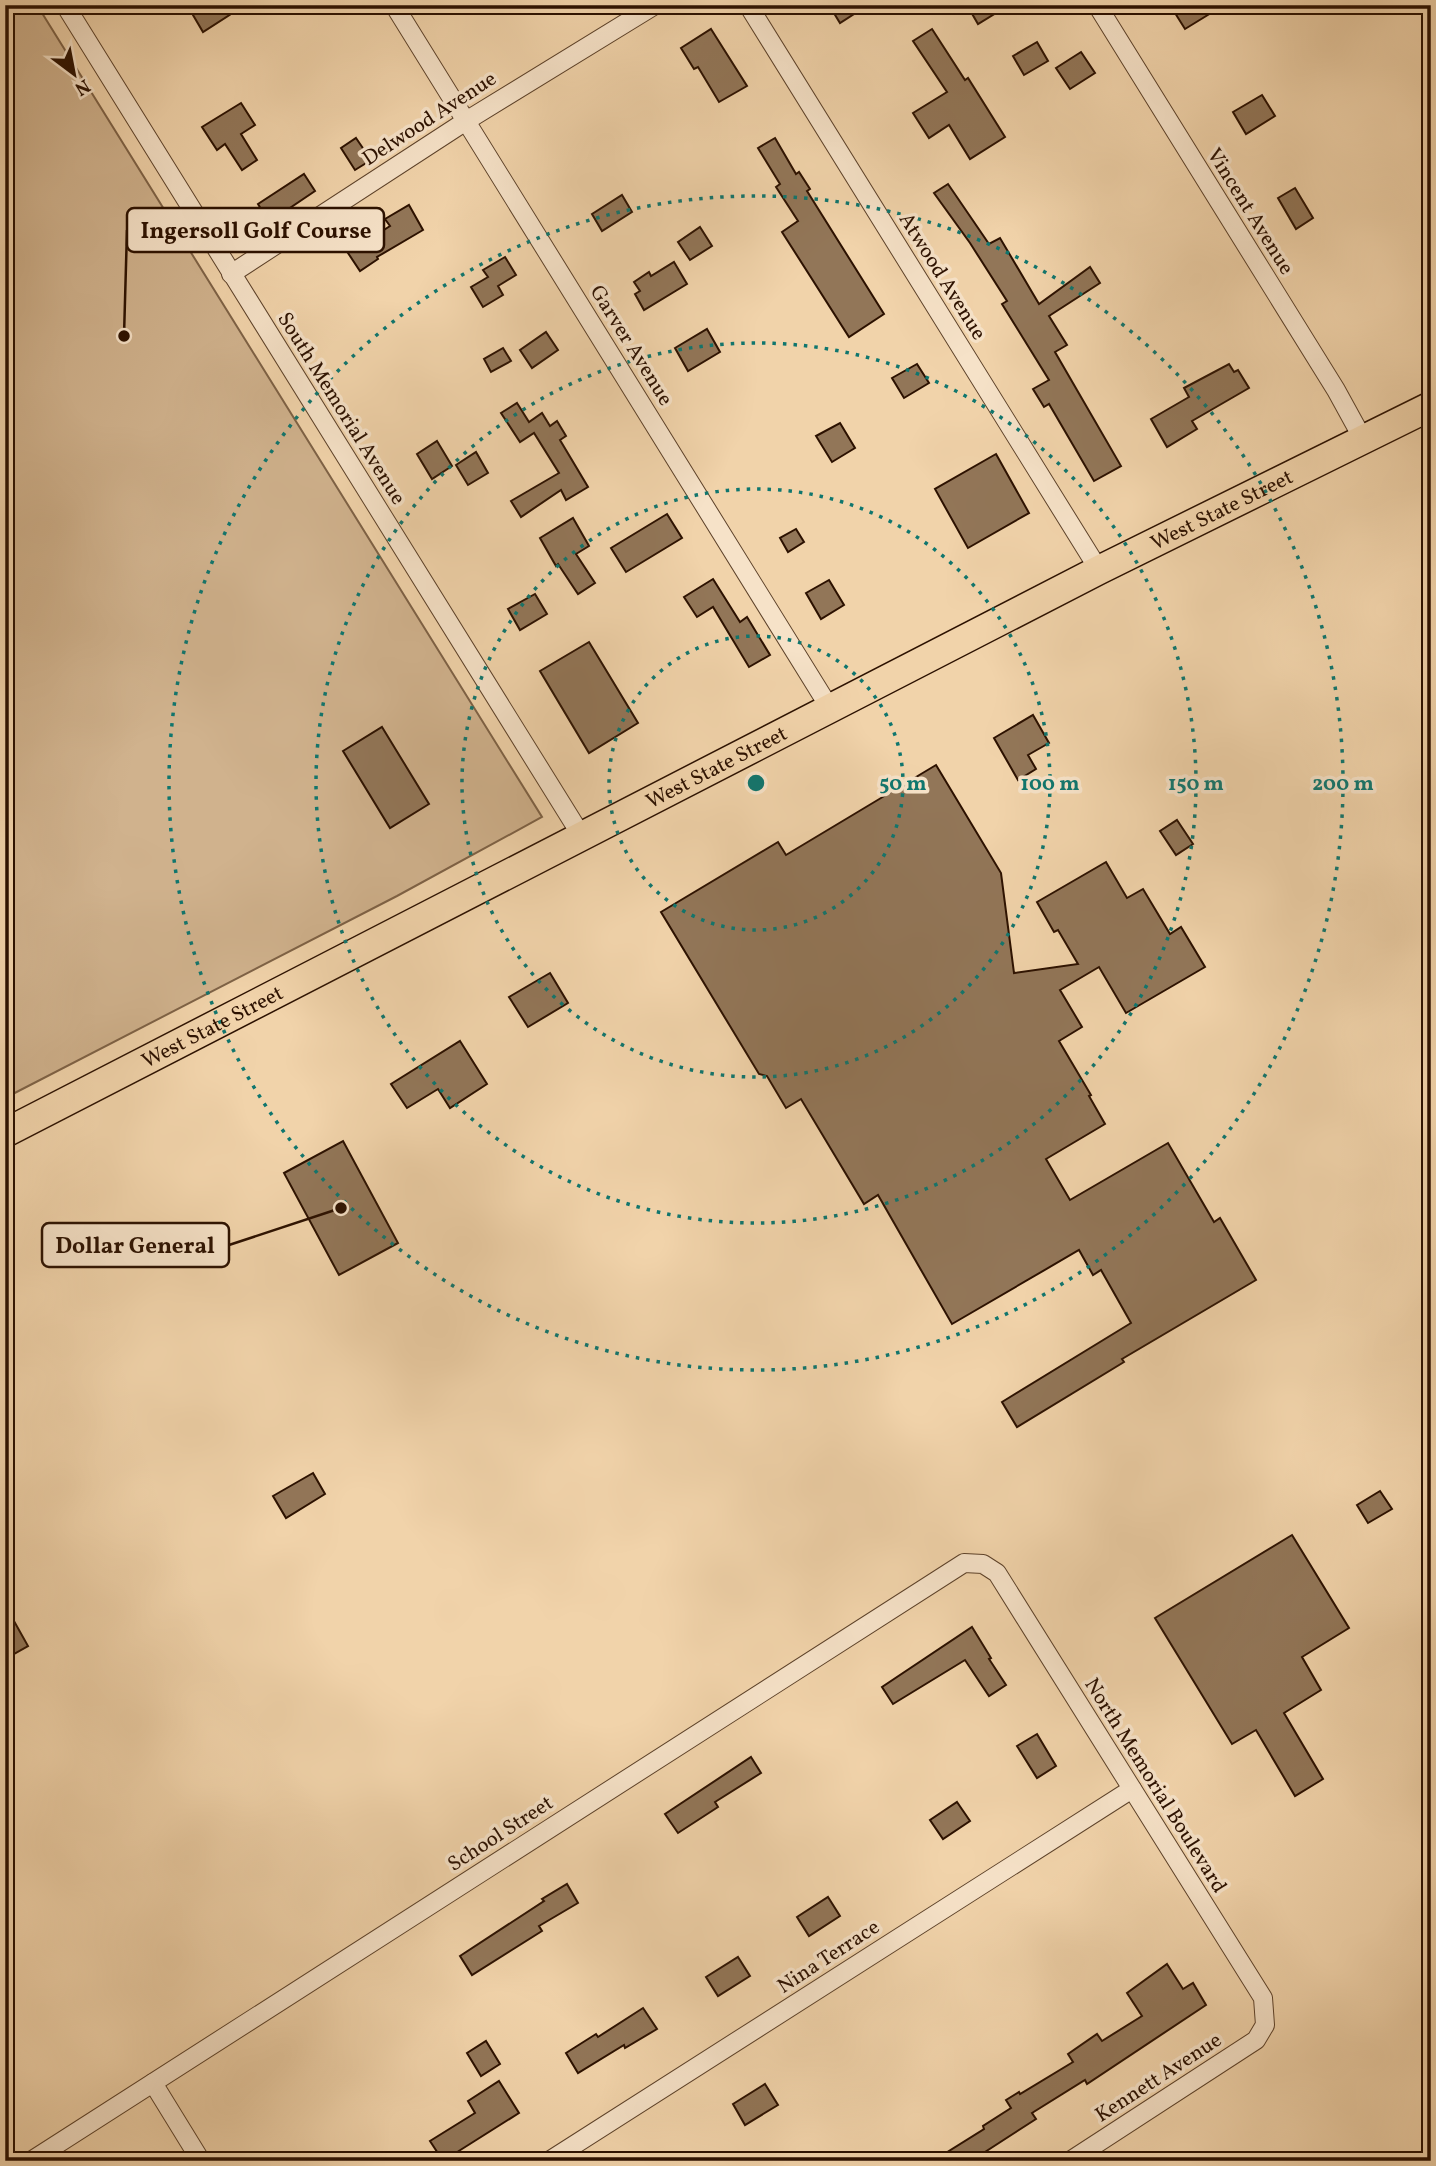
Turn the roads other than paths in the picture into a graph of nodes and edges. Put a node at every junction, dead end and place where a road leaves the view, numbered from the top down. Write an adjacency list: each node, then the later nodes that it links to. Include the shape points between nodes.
1 (65, 5): 7 (street, South Memorial Avenue)
2 (394, 5): 6 (street, Garver Avenue)
3 (655, 5): 6 (street, Delwood Avenue)
4 (748, 5): 10 (street, Atwood Avenue)
5 (1097, 5): 9 (street, Vincent Avenue)
6 (466, 121): 7 (street, Delwood Avenue); 11 (street, Garver Avenue)
7 (231, 274): 12 (street, South Memorial Avenue)
8 (1431, 406): 9 (main road, West State Street)
9 (1364, 441): 10 (main road, West State Street)
10 (1099, 570): 11 (main road, West State Street)
11 (831, 710): 12 (main road, West State Street)
12 (581, 835): 13 (main road, West State Street)
13 (5, 1133)
14 (997, 1573): 15 (street, North Memorial Boulevard); 17 (street, School Street, via 983,1564 964,1563)
15 (1132, 1789): 16 (street, North Memorial Boulevard, via 1263,1998); 20 (street, Nina Terrace)
16 (1265, 2025): 21 (street, Kennett Avenue, via 1256,2040 1235,2055)
17 (153, 2083): 18 (street, School Street); 19 (street)
18 (31, 2161)
19 (201, 2161)
20 (549, 2161)
21 (1070, 2161)

